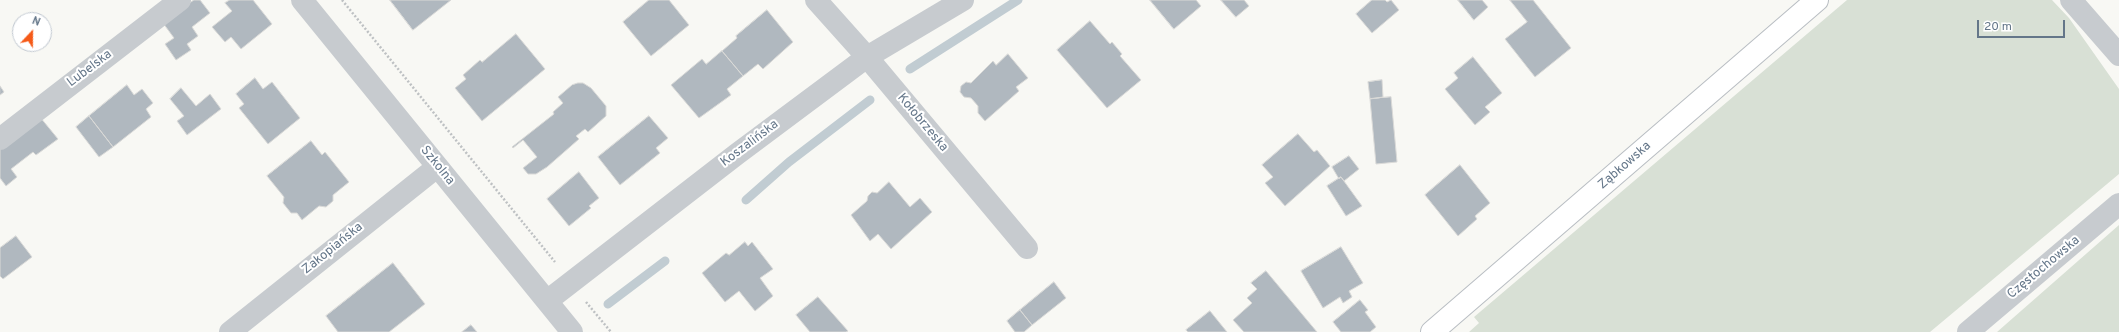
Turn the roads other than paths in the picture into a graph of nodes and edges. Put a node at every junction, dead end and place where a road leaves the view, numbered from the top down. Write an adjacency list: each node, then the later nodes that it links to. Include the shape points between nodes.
1 (180, 0): 9 (street, Lubelska)
2 (302, 0): 10 (street, Szkolna)
3 (816, 0): 8 (street, Kołobrzeska)
4 (963, 0): 8 (street, Koszalińska)
5 (1817, 0): 16 (street, Ząbkowska)
6 (2071, 0): 7 (street)
7 (2119, 55)
8 (867, 57): 12 (street, Kołobrzeska); 13 (street, Koszalińska, via 736,154)
9 (0, 139)
10 (437, 167): 13 (street, Szkolna); 14 (street, Zakopiańska)
11 (2119, 204): 17 (street, Częstochowska)
12 (1027, 248)
13 (547, 301): 15 (street, Szkolna)
14 (230, 332)
15 (572, 332)
16 (1432, 332)
17 (1968, 332)

